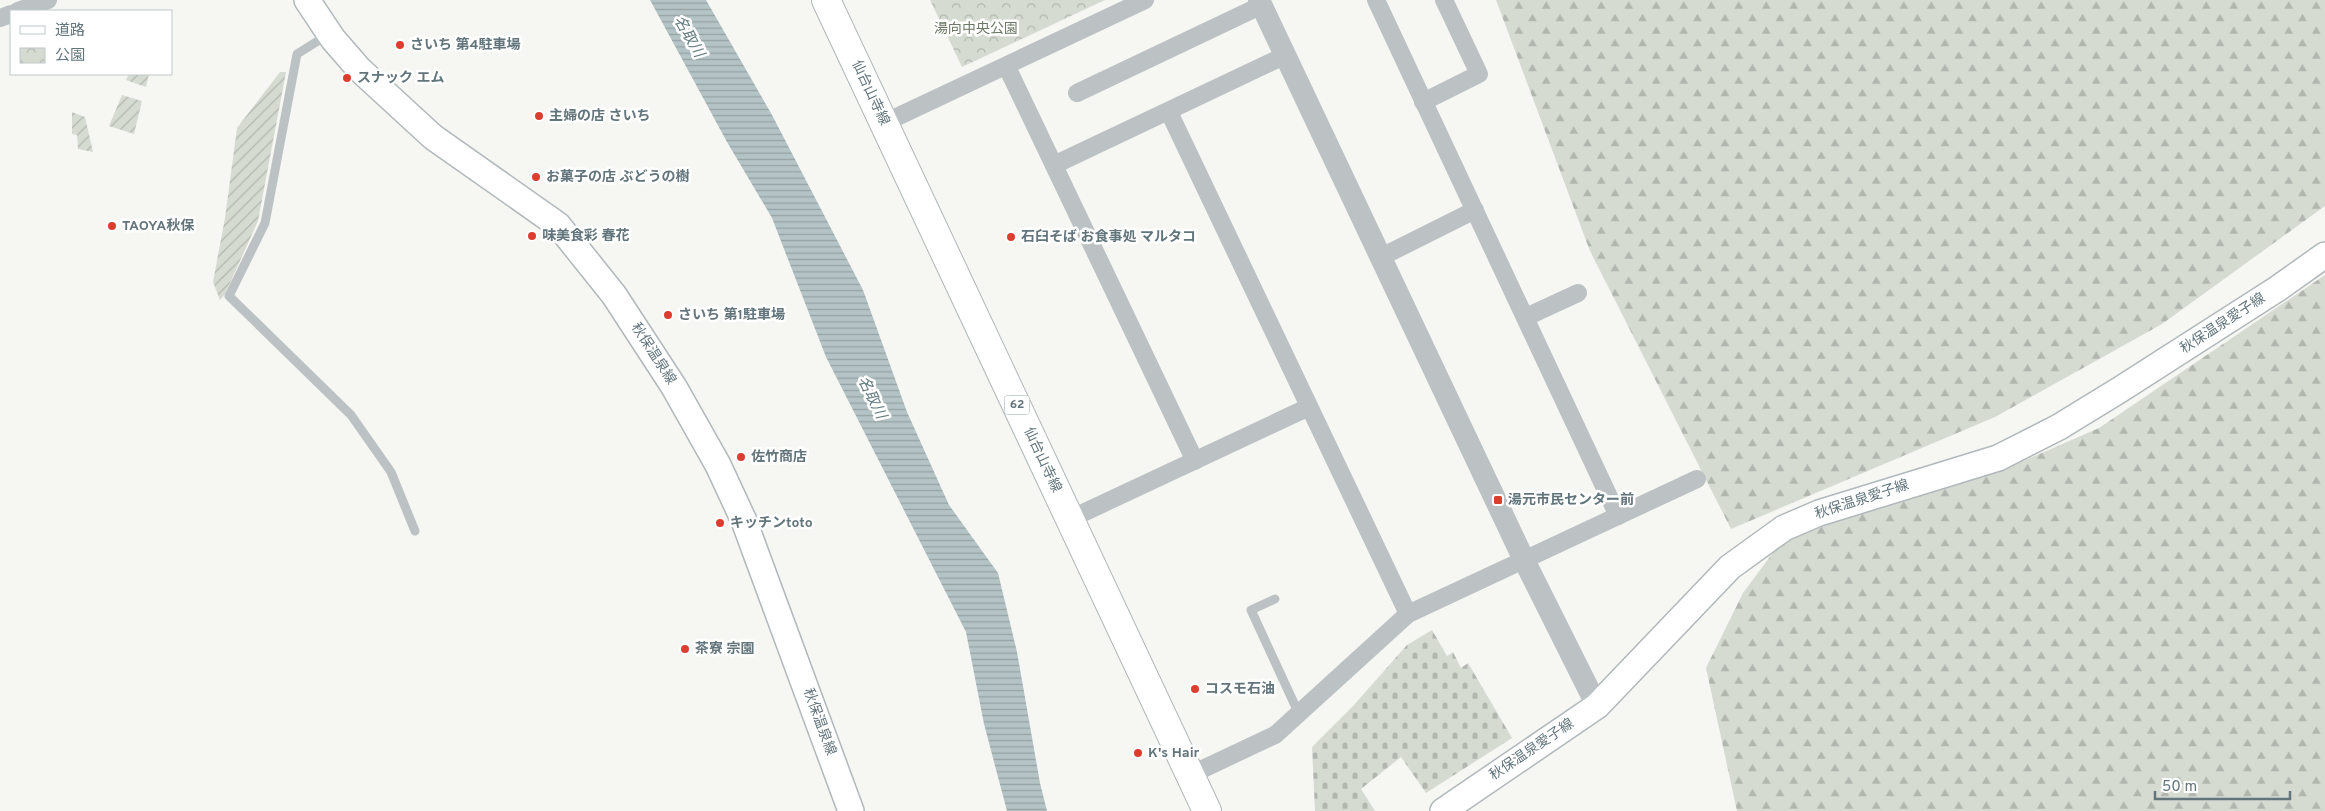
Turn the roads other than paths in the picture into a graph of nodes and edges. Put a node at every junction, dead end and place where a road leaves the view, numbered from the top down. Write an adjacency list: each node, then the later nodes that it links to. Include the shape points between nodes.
1 (48, 0): 8 (street)
2 (308, 0): 9 (main road, 秋保温泉線)
3 (826, 0): 15 (main road, 仙台山寺線 / 62)
4 (1146, 0): 11 (street)
5 (1376, 0): 13 (street)
6 (1444, 0): 13 (street, via 1479,74)
7 (1261, 3): 10 (street); 12 (street)
8 (21, 10)
9 (330, 34): 27 (lane, via 298,54 264,223 230,296 351,415 391,472); 34 (main road, 秋保温泉線, via 359,69 433,137 558,225 614,295 674,387 737,505)
10 (1286, 56): 14 (street); 19 (street)
11 (1007, 67): 15 (street); 16 (street)
12 (1077, 93)
13 (1423, 102): 17 (street)
14 (1169, 112): 16 (street); 22 (street)
15 (884, 123): 26 (main road, 仙台山寺線 / 62)
16 (1054, 165): 23 (street)
17 (1475, 210): 19 (street); 21 (street)
18 (2325, 255): 31 (main road, 秋保温泉愛子線, via 2113,394 2059,427 1998,458 1819,513 1784,528 1730,567)
19 (1380, 257): 28 (street)
20 (1578, 294): 21 (street)
21 (1526, 317): 25 (street)
22 (1309, 407): 23 (street); 30 (street)
23 (1195, 460): 26 (street)
24 (1697, 479): 25 (street)
25 (1618, 516): 28 (street)
26 (1070, 519): 33 (main road, 仙台山寺線 / 62)
27 (415, 531)
28 (1524, 560): 30 (street); 31 (street)
29 (1275, 599): 32 (lane, via 1250,610)
30 (1408, 614): 32 (street)
31 (1597, 706): 36 (main road, 秋保温泉愛子線)
32 (1299, 714): 33 (street, via 1275,735)
33 (1190, 775): 35 (main road, 仙台山寺線 / 62)
34 (852, 811)
35 (1207, 811)
36 (1443, 811)

